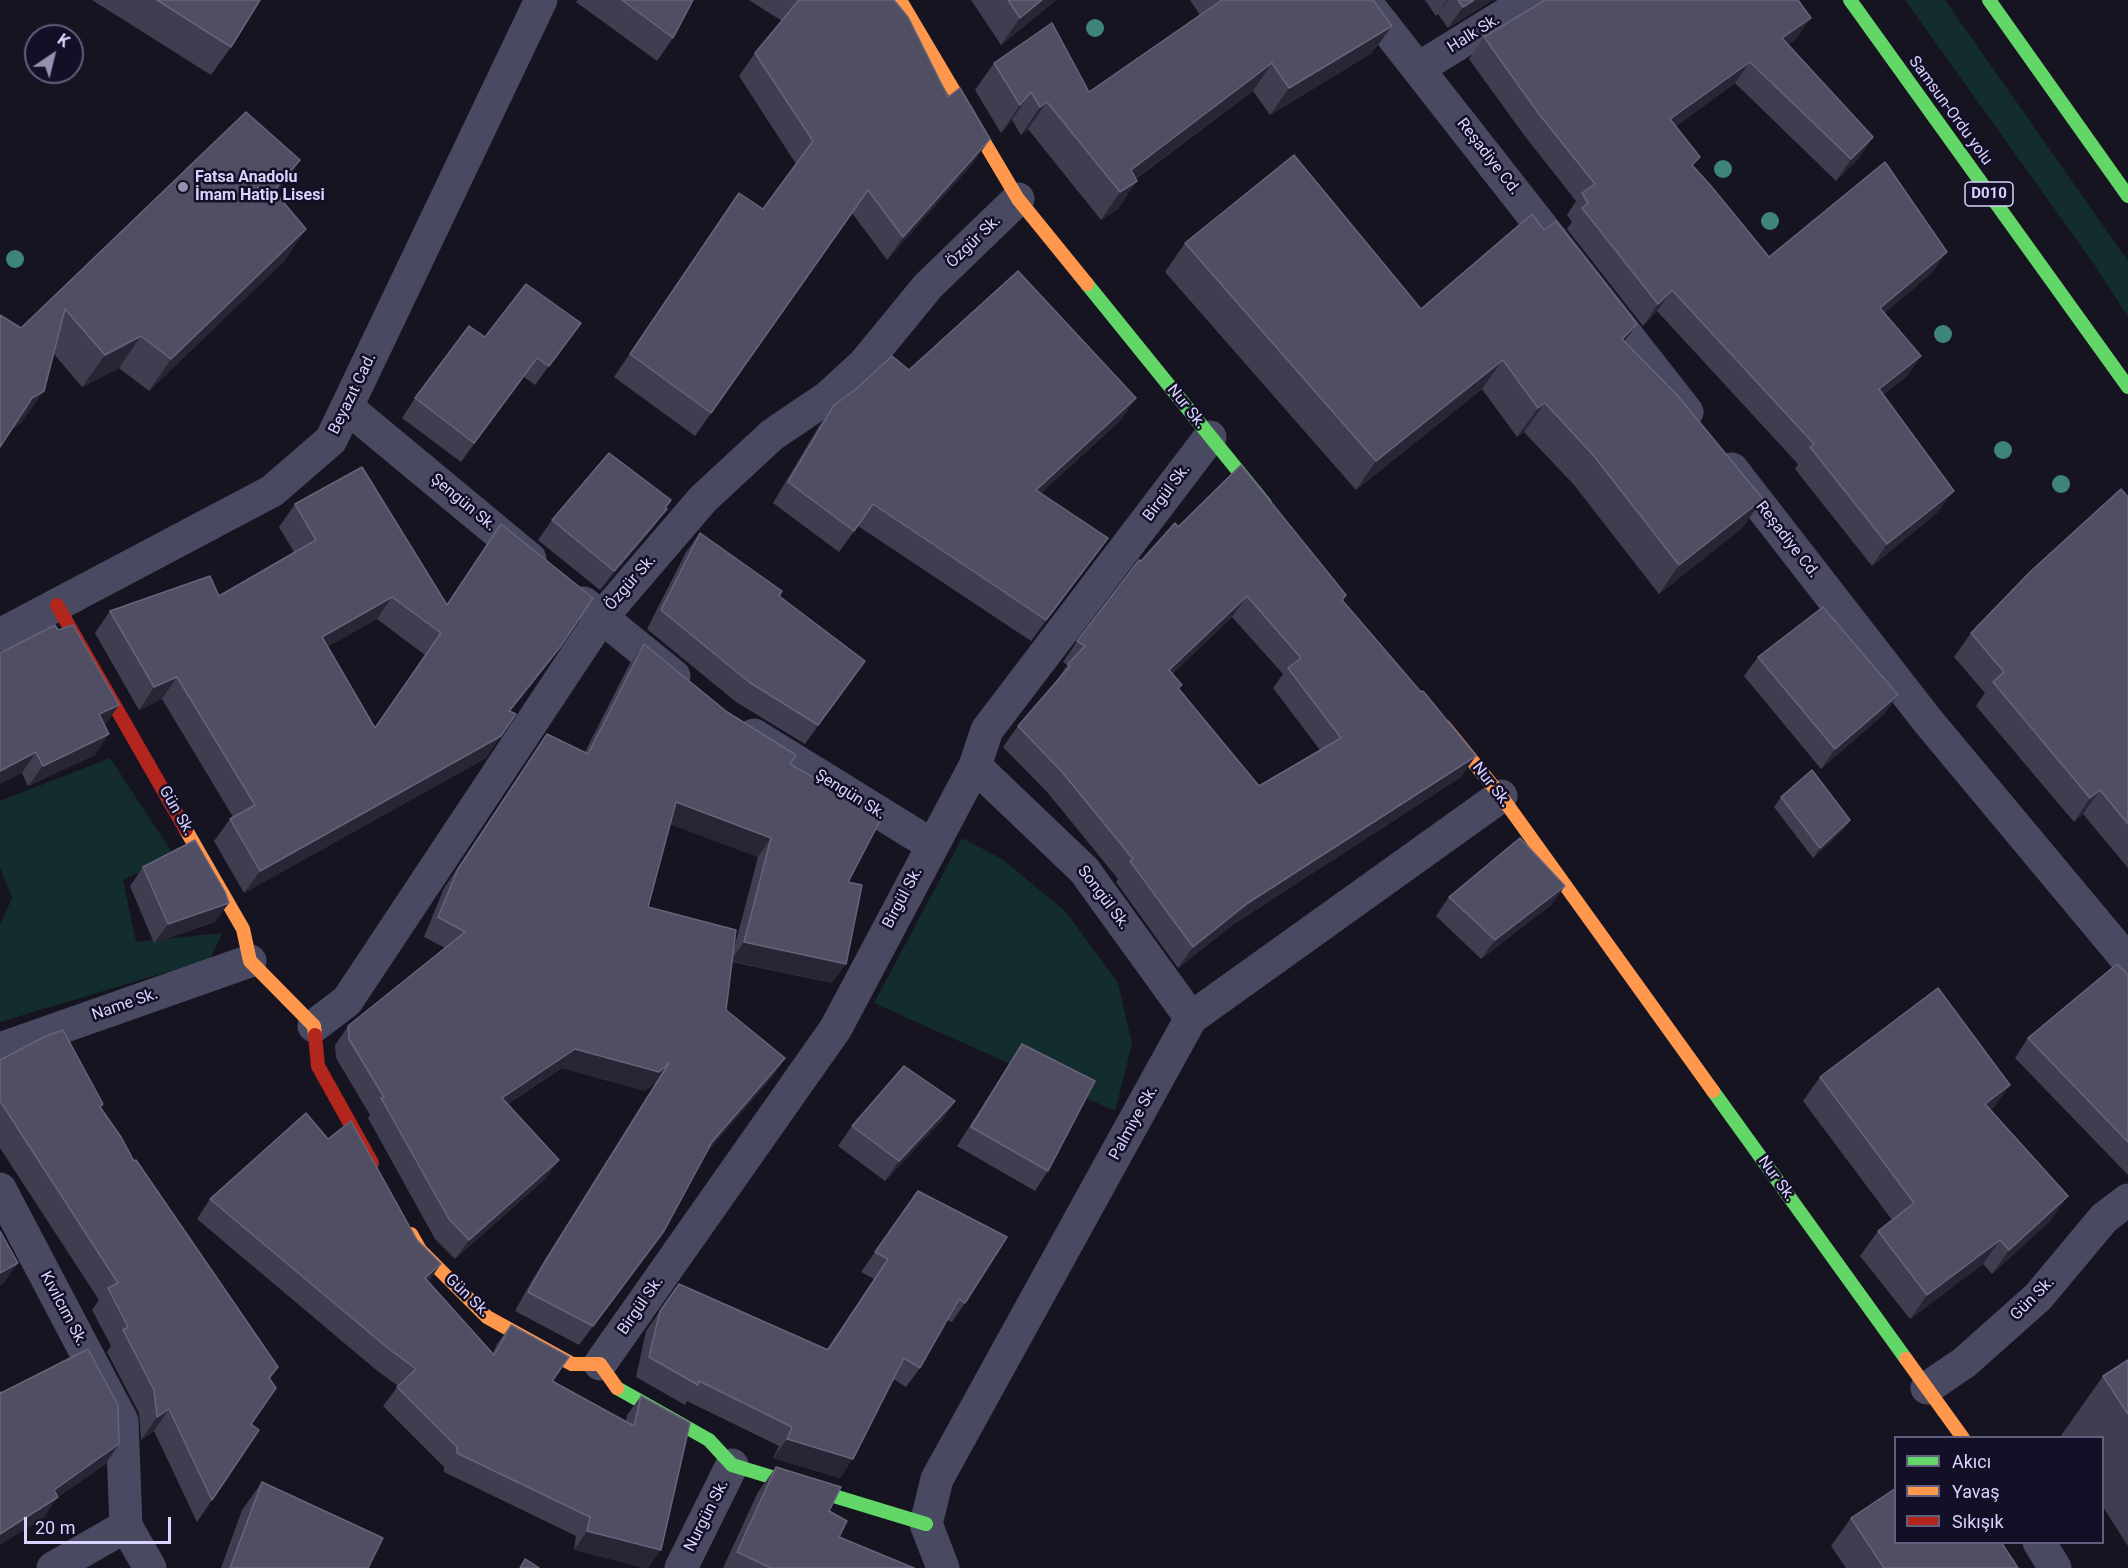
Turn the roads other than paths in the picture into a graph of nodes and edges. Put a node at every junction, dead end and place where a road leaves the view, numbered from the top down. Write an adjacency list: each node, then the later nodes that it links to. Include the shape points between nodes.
1 (541, 0): 11 (street, Beyazıt Cad.)
2 (900, 0): 9 (main road, Nur Sk.)
3 (1364, 0): 7 (street, Reşadiye Cd.)
4 (1529, 0): 7 (street, Halk Sk.)
5 (1850, 0): 10 (main road, Samsun-Ordu yolu / D010)
6 (1989, 0): 8 (main road)
7 (1419, 68): 24 (street, Reşadiye Cd., via 1927,720)
8 (2128, 196)
9 (1018, 200): 12 (main road, Nur Sk.); 15 (street, Özgür Sk., via 927,286 864,364 828,397 772,435 703,499)
10 (2128, 387)
11 (348, 408): 14 (street, Beyazıt Cad., via 331,440 272,491); 15 (street, Şengün Sk.)
12 (1210, 437): 13 (main road, Nur Sk.); 20 (street, Birgül Sk., via 987,730)
13 (1270, 511)
14 (57, 605): 16 (street, Beyazıt Cad.); 23 (main road, Gün Sk., via 243,929)
15 (602, 618): 17 (street, Şengün Sk.); 26 (street, Özgür Sk., via 347,1001)
16 (0, 635)
17 (698, 696)
18 (1434, 713): 21 (main road, Nur Sk.)
19 (725, 717): 22 (street, Şengün Sk.)
20 (975, 766): 22 (street, Birgül Sk.); 25 (street, Songül Sk., via 1084,870)
21 (1501, 796): 25 (street, Palmiye Sk.); 33 (main road, Nur Sk.)
22 (932, 845): 32 (street, Birgül Sk., via 836,1028)
23 (250, 961): 26 (main road); 27 (street, Name Sk.)
24 (2128, 961)
25 (1191, 1018): 36 (street, Palmiye Sk., via 937,1479)
26 (314, 1026): 28 (main road, via 318,1066)
27 (0, 1049)
28 (380, 1179)
29 (0, 1189): 37 (street, Kıvılcım Sk., via 122,1421)
30 (2128, 1200): 33 (street, Gün Sk., via 2104,1218 2038,1297 1965,1362)
31 (403, 1220): 32 (main road, Gün Sk., via 420,1250 487,1317 572,1364)
32 (600, 1364): 35 (main road, via 616,1387 709,1440)
33 (1927, 1388): 34 (main road, Nur Sk.)
34 (1962, 1436)
35 (732, 1465): 36 (main road); 41 (street, Nurgün Sk.)
36 (926, 1524): 42 (street)
37 (126, 1526): 39 (street); 40 (street, Kıvılcım Sk.)
38 (2040, 1544): 43 (street)
39 (53, 1568)
40 (150, 1568)
41 (681, 1568)
42 (943, 1568)
43 (2055, 1568)

